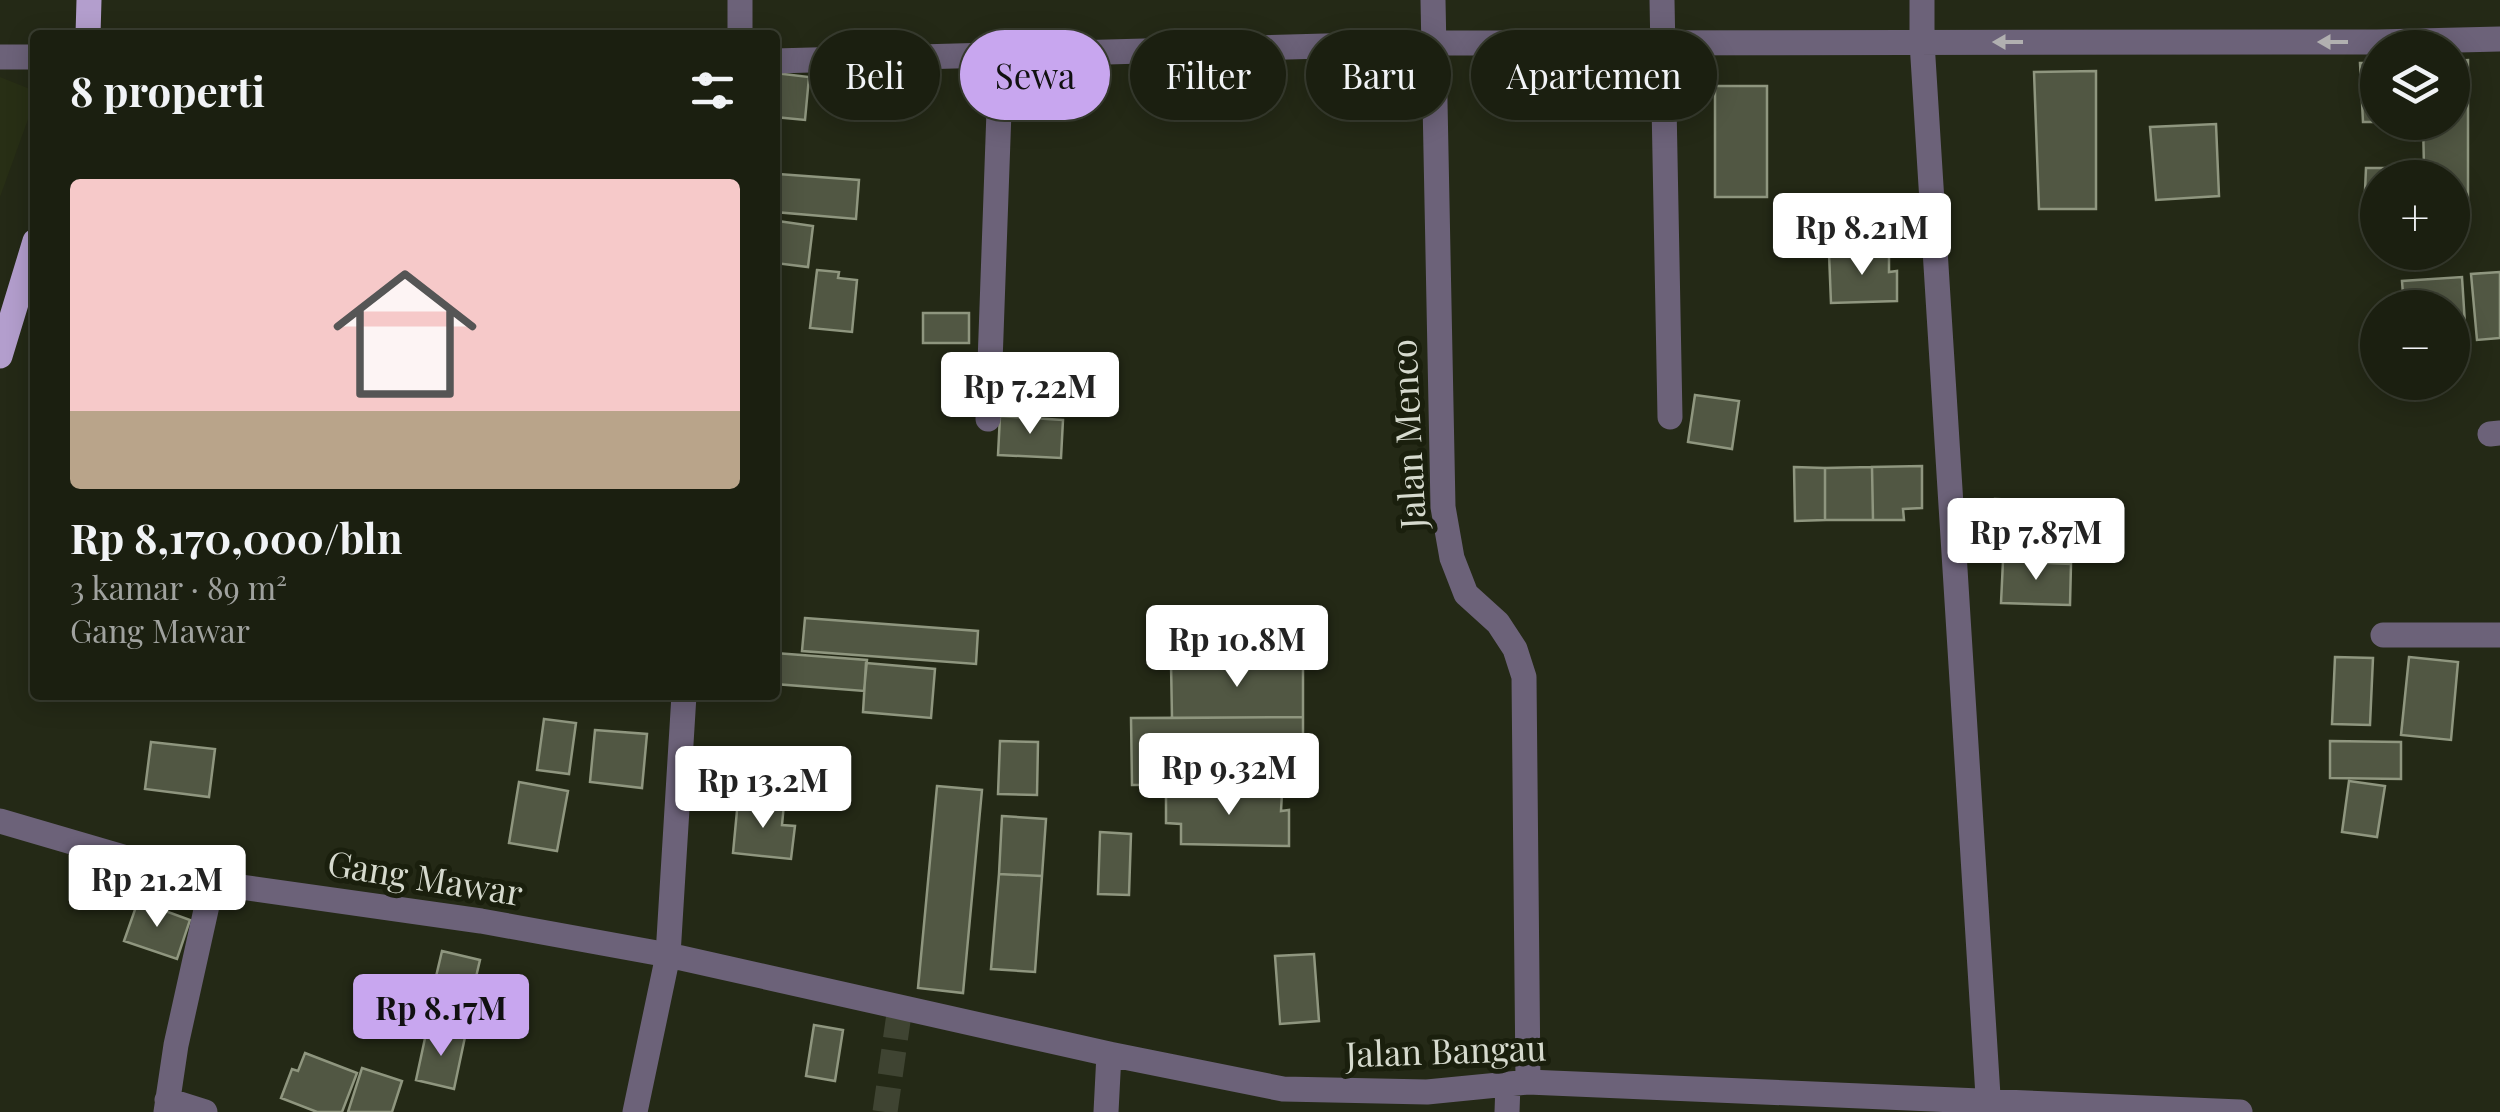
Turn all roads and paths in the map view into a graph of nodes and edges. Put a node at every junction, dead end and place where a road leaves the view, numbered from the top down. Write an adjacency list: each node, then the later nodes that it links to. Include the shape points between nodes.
1 (90, 0): 6 (main road)
2 (740, 0): 7 (street)
3 (1433, 0): 8 (street, Jalan Menco)
4 (1662, 0): 9 (street)
5 (1922, 0): 11 (street)
6 (88, 30)
7 (740, 30)
8 (1434, 30)
9 (1661, 30)
10 (2500, 40): 11 (street, one-way to 11)
11 (1922, 42): 12 (street); 35 (street)
12 (1717, 44)
13 (1306, 47): 14 (street)
14 (1110, 52)
15 (960, 56): 18 (street)
16 (0, 57): 17 (street)
17 (30, 57)
18 (780, 60)
19 (999, 120): 25 (street)
20 (1435, 120): 33 (street, Jalan Menco, via 1443,507 1466,594 1498,623 1524,677)
21 (1663, 120): 24 (street)
22 (30, 257): 23 (main road)
23 (0, 356)
24 (1670, 417)
25 (988, 419)
26 (2383, 636): 27 (street)
27 (2500, 636)
28 (684, 700): 31 (street)
29 (0, 821): 30 (street, Gang Mawar)
30 (212, 884): 31 (street, Gang Mawar); 34 (street)
31 (668, 955): 32 (street, Jalan Bangau); 37 (street)
32 (1110, 1054): 33 (street, Jalan Bangau, via 1283,1089 1426,1092); 38 (street)
33 (1518, 1083): 35 (street, Jalan Bangau); 39 (street, Jalan Menco)
34 (166, 1106): 36 (street)
35 (1989, 1107): 40 (street, Jalan Bangau)
36 (205, 1112)
37 (635, 1112)
38 (1106, 1112)
39 (1507, 1112)
40 (2214, 1112): 41 (street, Jalan Bangau)
41 (2240, 1112)

